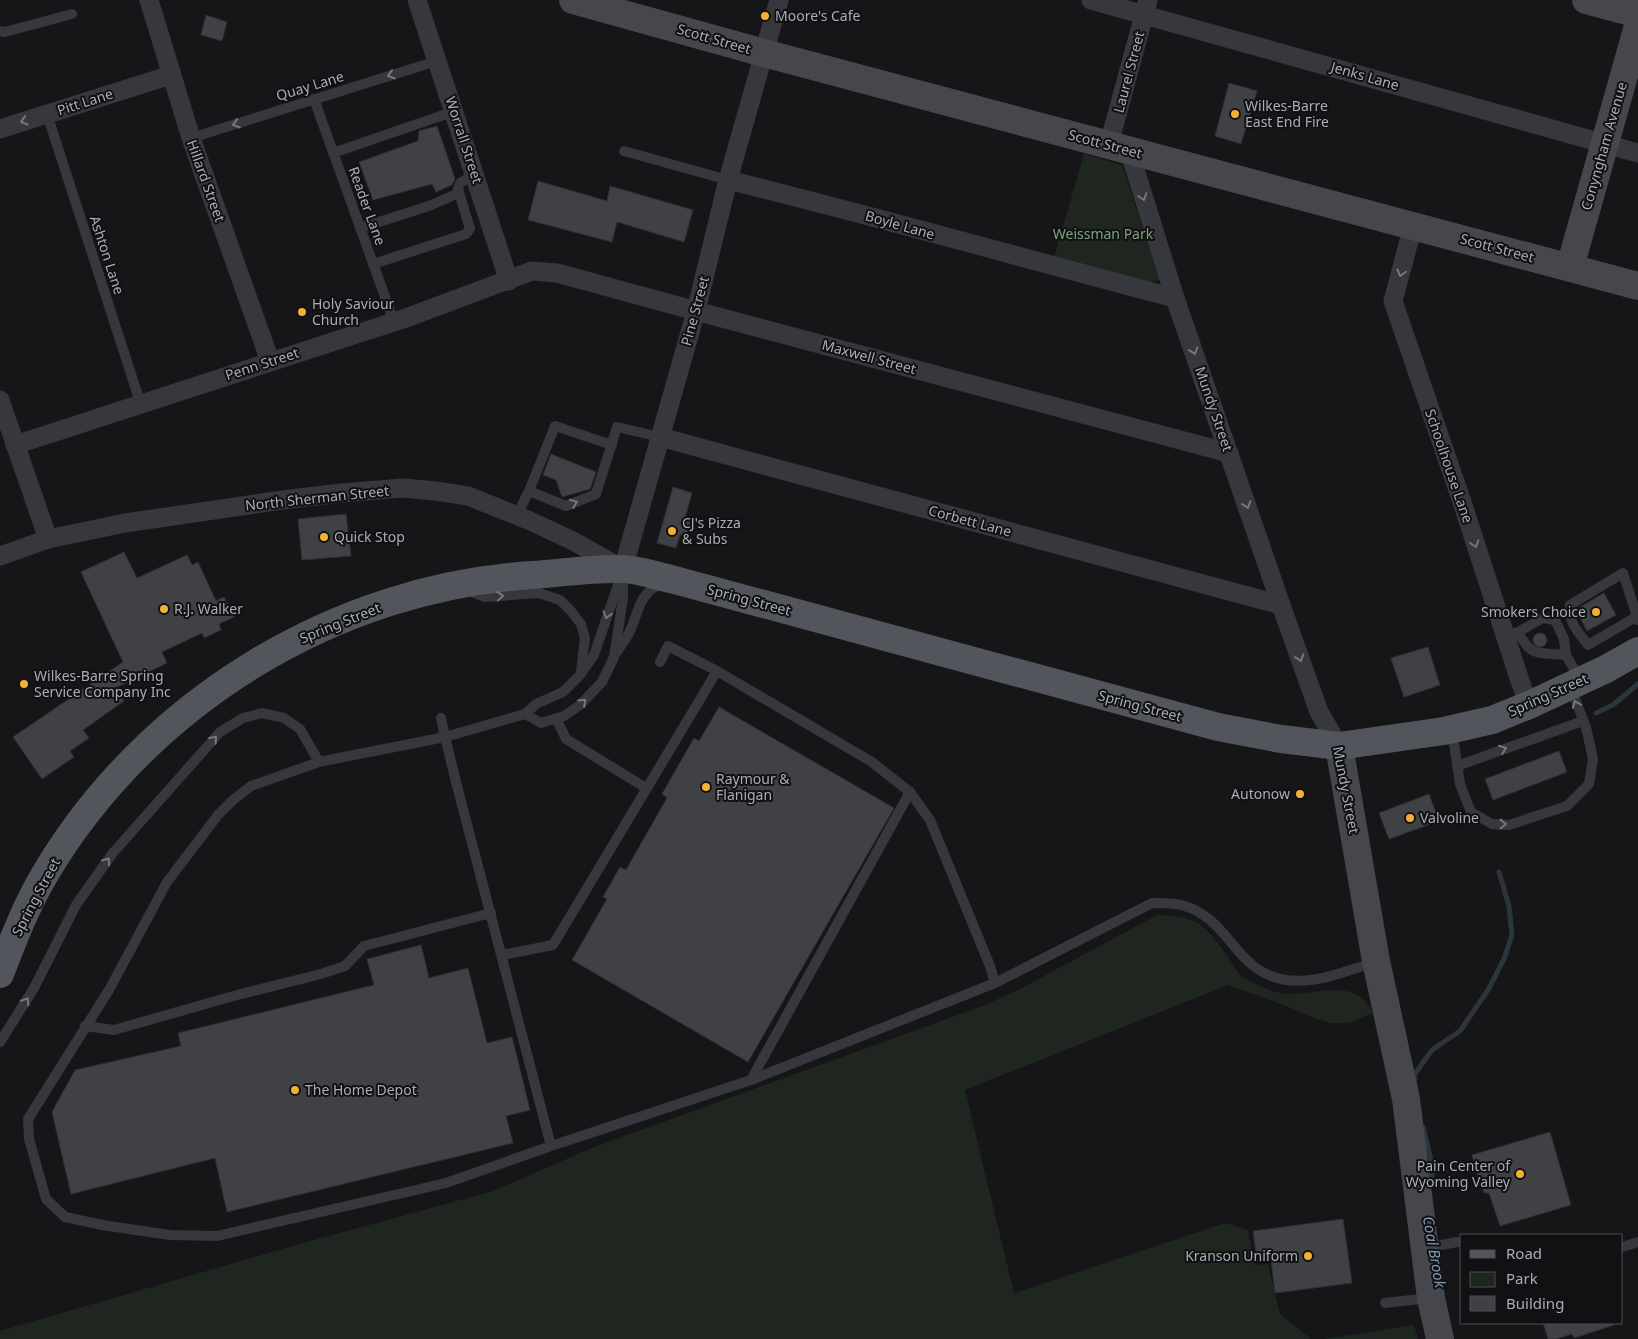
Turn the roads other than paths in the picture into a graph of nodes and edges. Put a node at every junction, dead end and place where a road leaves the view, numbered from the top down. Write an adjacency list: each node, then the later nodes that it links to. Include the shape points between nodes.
1 (149, 0): 14 (street, Hillard Street)
2 (417, 0): 13 (street, Worrall Street)
3 (573, 0): 12 (street, Scott Street)
4 (779, 0): 12 (street, Pine Street)
5 (1091, 0): 7 (street, Jenks Lane)
6 (1586, 0): 9 (street)
7 (1146, 7): 20 (street, Jenks Lane); 21 (street, Laurel Street)
8 (72, 14): 11 (lane)
9 (1638, 14)
10 (1638, 26): 20 (street, Conyngham Avenue)
11 (0, 31)
12 (764, 53): 21 (street, Scott Street); 26 (street, Pine Street)
13 (438, 61): 15 (lane, Quay Lane, one-way to 15); 16 (street, Worrall Street)
14 (171, 75): 17 (street, Pitt Lane); 19 (street, Hillard Street)
15 (314, 99): 19 (lane, Quay Lane, one-way to 19); 23 (lane, Reader Lane)
16 (455, 111): 23 (lane); 25 (street, Worrall Street)
17 (47, 114): 18 (street, Pitt Lane, one-way to 18); 39 (lane, Ashton Lane)
18 (0, 129)
19 (191, 138): 37 (street, Hillard Street)
20 (1605, 144): 24 (street, Jenks Lane); 31 (street, Conyngham Avenue)
21 (1119, 147): 28 (street, Scott Street); 34 (street, Mundy Street, one-way to 34)
22 (624, 151): 26 (lane, Boyle Lane)
23 (333, 152): 29 (lane, Reader Lane)
24 (1638, 153)
25 (475, 174): 27 (lane, via 460,183); 32 (street, Worrall Street)
26 (728, 180): 34 (street, Boyle Lane); 35 (street, Pine Street)
27 (458, 193): 29 (lane); 30 (lane, via 470,229 466,234)
28 (1413, 226): 31 (street, Scott Street); 53 (street, Schoolhouse Lane, one-way to 53, via 1393,301 1462,502)
29 (360, 228): 30 (lane, Reader Lane)
30 (373, 264): 36 (lane, Reader Lane)
31 (1570, 267): 33 (street, Scott Street)
32 (509, 280): 35 (street, Maxwell Street, via 532,271 557,273); 36 (street, Penn Street)
33 (1638, 286)
34 (1175, 298): 43 (street, Mundy Street, one-way to 43)
35 (696, 311): 40 (street, Pine Street); 43 (street, Maxwell Street)
36 (394, 322): 37 (street, Penn Street)
37 (270, 361): 39 (street, Penn Street)
38 (0, 400): 41 (street)
39 (141, 405): 41 (street, Penn Street)
40 (660, 438): 42 (lane, via 617,427); 48 (street, Pine Street); 51 (street, Corbett Lane)
41 (15, 444): 46 (street)
42 (612, 445): 44 (lane, one-way to 42, via 566,506 596,494); 44 (lane, via 555,426)
43 (1229, 453): 51 (street, Mundy Street, one-way to 51)
44 (529, 491): 45 (lane)
45 (517, 515): 46 (street, North Sherman Street, via 468,496 403,488 275,501 125,523); 48 (street, North Sherman Street, via 573,540)
46 (48, 539): 47 (street, North Sherman Street)
47 (0, 556)
48 (623, 569): 49 (main road, Spring Street); 50 (main road, Spring Street, via 508,576); 56 (lane, via 623,598); 59 (lane, one-way to 59, via 594,654)
49 (671, 579): 56 (lane, via 654,587 645,596 630,632); 68 (main road, Spring Street, via 1218,727)
50 (454, 585): 59 (lane, one-way to 59, via 485,597 539,593 560,600 581,624 584,638); 76 (main road, Spring Street, via 367,610 308,634 238,673 148,743 106,788 45,874 19,924)
51 (1281, 605): 68 (street, Mundy Street, one-way to 68, via 1319,712)
52 (1637, 618): 52 (lane, via 1623,573 1570,605 1569,615 1575,629 1588,645)
53 (1512, 634): 55 (lane, via 1535,653); 55 (lane, via 1543,618 1555,620 1564,639); 61 (street, Schoolhouse Lane)
54 (1638, 651): 60 (main road, Spring Street)
55 (1566, 654): 60 (lane)
56 (614, 657): 64 (lane, one-way to 56, via 564,716 591,694 602,682)
57 (660, 662): 58 (lane, via 668,646)
58 (717, 671): 71 (lane); 72 (lane, via 872,762)
59 (580, 675): 62 (lane, via 563,692 536,704)
60 (1576, 684): 61 (main road, Spring Street); 65 (lane, one-way to 60)
61 (1530, 705): 66 (main road, Spring Street, via 1492,720)
62 (525, 714): 64 (lane, via 541,723); 67 (lane)
63 (441, 718): 67 (lane)
64 (556, 718): 71 (lane, via 566,739)
65 (1583, 721): 70 (lane, one-way to 65); 70 (lane, one-way to 65, via 1471,812 1492,824 1509,825 1567,806 1589,784 1593,759)
66 (1452, 729): 68 (main road, Spring Street); 70 (lane)
67 (445, 737): 69 (lane); 73 (lane)
68 (1339, 746): 75 (street, Mundy Street)
69 (319, 762): 78 (lane, via 251,786 218,815 167,882 109,990); 79 (lane, one-way to 69, via 34,988 76,905 112,854 220,732 243,718 262,713 284,718 300,729)
70 (1457, 766)
71 (646, 788): 74 (lane, via 553,945)
72 (910, 792): 77 (lane, via 930,820); 80 (lane)
73 (491, 913): 74 (lane); 78 (lane, via 364,946 345,966 321,974 114,1030)
74 (502, 955): 81 (lane)
75 (1376, 961): 77 (lane, via 1327,977 1286,980 1270,976 1250,965 1211,920 1174,903 1152,903); 85 (street, Mundy Street, via 1406,1099)
76 (0, 974)
77 (995, 983): 80 (lane)
78 (85, 1026): 81 (lane, via 28,1119 29,1139 46,1199 65,1217 170,1235 217,1236 446,1183)
79 (0, 1042)
80 (751, 1080): 81 (lane)
81 (551, 1146)
82 (1457, 1242): 85 (lane)
83 (1638, 1242): 84 (lane)
84 (1623, 1246)
85 (1425, 1248): 86 (street, Mundy Street)
86 (1431, 1298): 87 (lane); 88 (street, Mundy Street)
87 (1385, 1304)
88 (1440, 1339)

